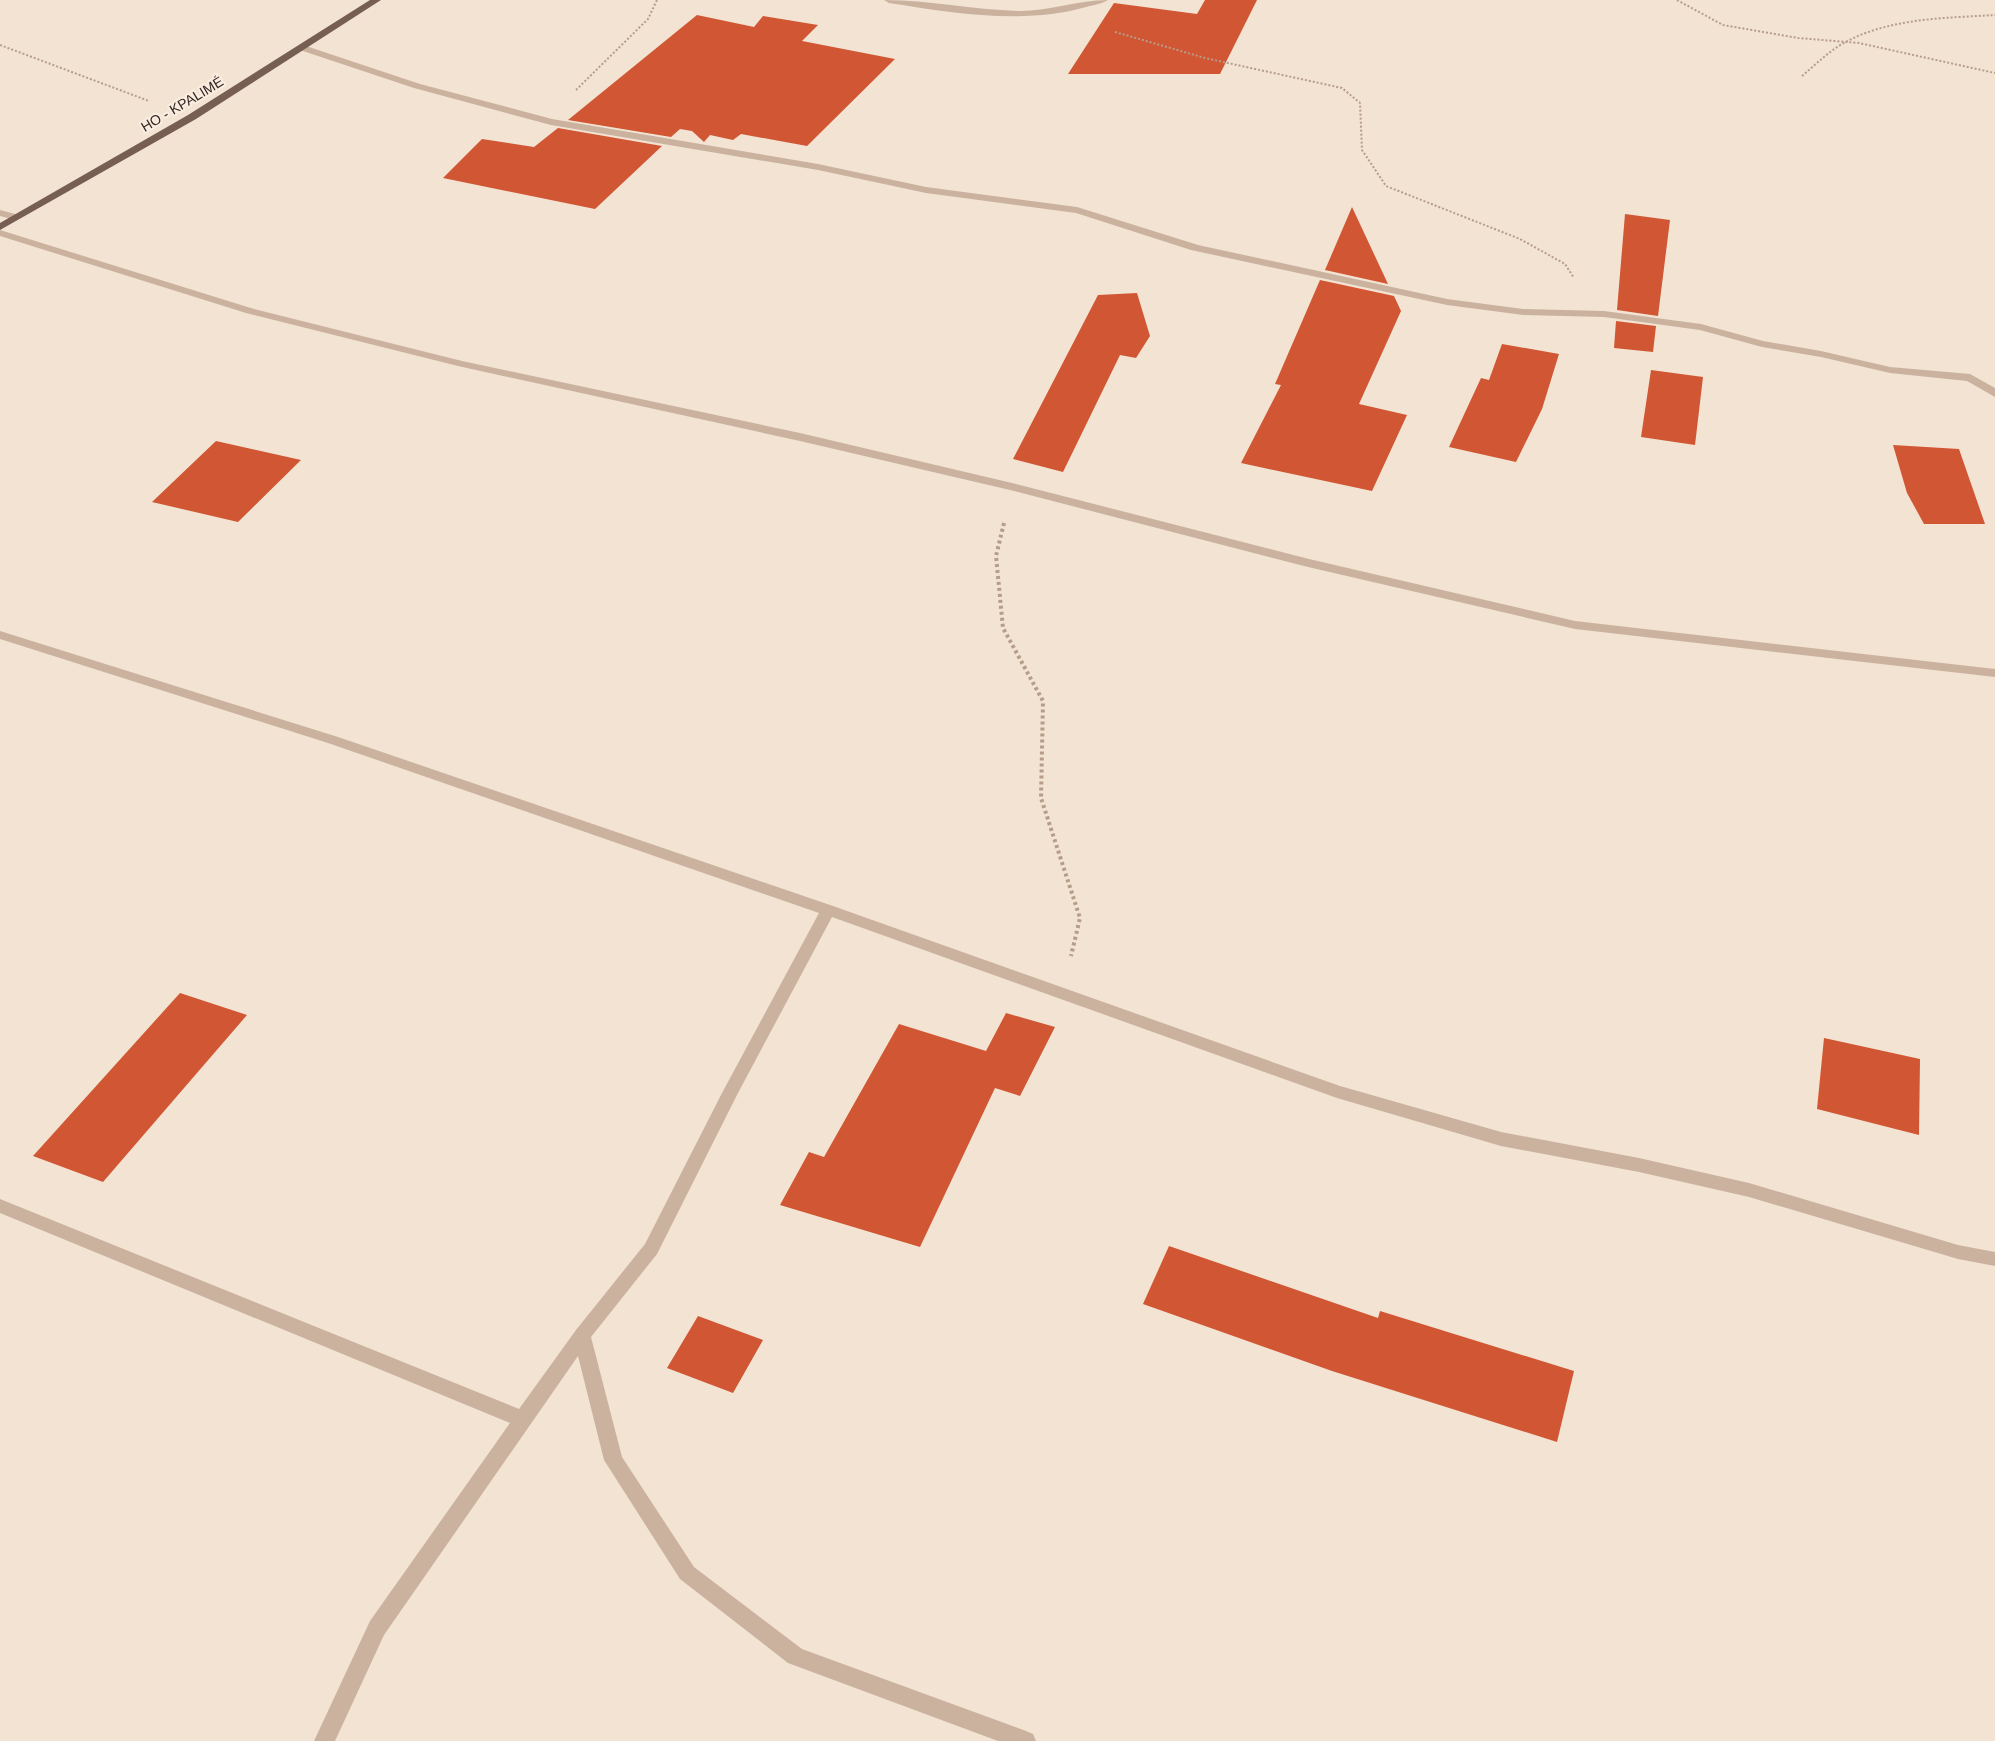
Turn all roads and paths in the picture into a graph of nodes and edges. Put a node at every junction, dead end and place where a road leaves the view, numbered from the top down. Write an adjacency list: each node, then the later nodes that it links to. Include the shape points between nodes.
1 (376, 0): 10 (main road, HO - KPALIMÉ)
2 (657, 0): 14 (path, via 648,19 582,84)
3 (889, 0): 6 (street, via 954,10)
4 (1103, 0): 6 (street)
5 (1677, 0): 8 (path, via 1723,25)
6 (1061, 11): 19 (path, via 1132,39 1342,88 1360,103 1362,150 1386,186 1520,239 1564,264)
7 (1995, 15): 8 (path, via 1891,27)
8 (1845, 42): 11 (path, via 1916,53); 12 (path)
9 (0, 45): 13 (path)
10 (303, 48): 13 (main road, HO - KPALIMÉ); 14 (street, via 417,86)
11 (1995, 73)
12 (1802, 76)
13 (192, 117): 16 (main road, HO - KPALIMÉ)
14 (550, 122): 20 (street, via 818,166 926,189 1077,210 1195,248 1447,302 1523,312 1604,314 1701,327 1762,344 1890,370 1970,378)
15 (0, 213): 16 (street)
16 (15, 217): 17 (main road, HO - KPALIMÉ)
17 (0, 227)
18 (0, 233): 21 (street, via 250,311 462,364)
19 (1575, 279)
20 (1995, 393)
21 (1012, 487): 23 (street, via 1575,626); 25 (path, via 996,556 1003,628 1043,701 1041,798 1080,918)
22 (0, 635): 24 (street, via 333,740)
23 (1995, 673)
24 (828, 910): 25 (street); 28 (street, via 651,1249)
25 (1063, 994): 27 (street, via 1337,1092 1501,1138 1749,1190 1958,1252)
26 (0, 1206): 29 (street)
27 (1995, 1259)
28 (582, 1335): 29 (street); 31 (street, via 613,1460 687,1573 795,1656)
29 (522, 1419): 30 (street, via 377,1628)
30 (324, 1741)
31 (1026, 1741)

